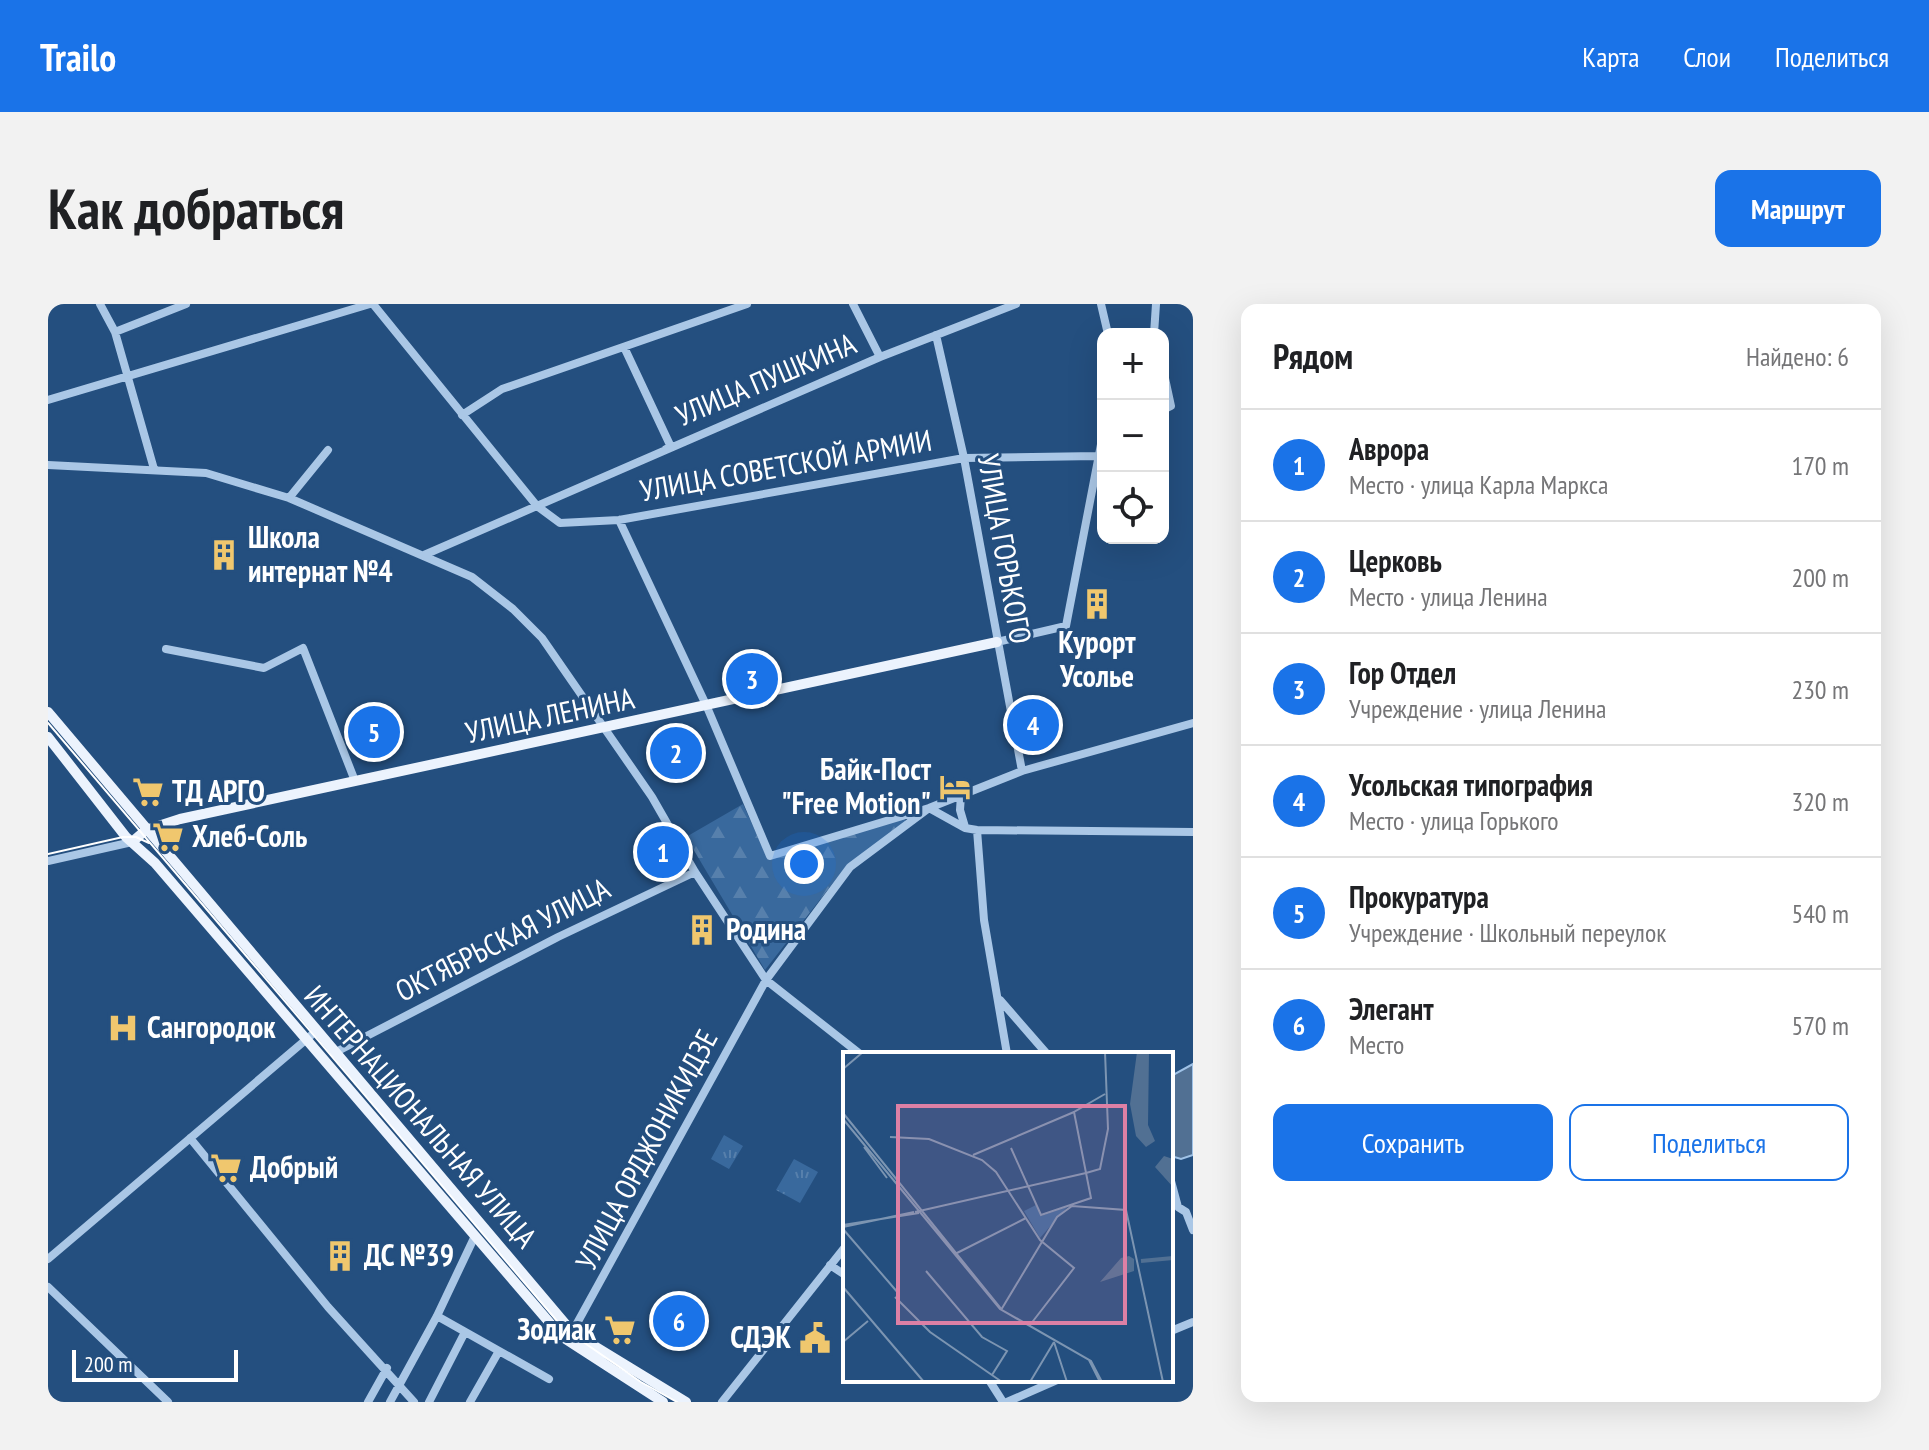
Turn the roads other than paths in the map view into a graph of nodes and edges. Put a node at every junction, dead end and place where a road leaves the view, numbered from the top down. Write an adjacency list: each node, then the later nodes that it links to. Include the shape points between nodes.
1 (100, 304): 11 (street)
2 (186, 304): 11 (street)
3 (372, 304): 15 (street); 17 (street)
4 (747, 304): 13 (street)
5 (853, 304): 14 (street)
6 (1016, 304): 12 (street, УЛИЦА ПУШКИНА)
7 (1101, 304): 9 (street)
8 (1156, 304): 10 (street)
9 (1107, 328)
10 (1154, 328)
11 (115, 332): 15 (street)
12 (936, 335): 14 (street, УЛИЦА ПУШКИНА); 21 (street, УЛИЦА ГОРЬКОГО)
13 (624, 347): 17 (street, via 502,389); 18 (street)
14 (880, 357): 18 (street, УЛИЦА ПУШКИНА)
15 (128, 378): 16 (street); 23 (street)
16 (48, 400)
17 (462, 415): 25 (street)
18 (671, 447): 25 (street, УЛИЦА ПУШКИНА); 27 (street)
19 (328, 450): 24 (street)
20 (1097, 456): 21 (street, УЛИЦА СОВЕТСКОЙ АРМИИ); 28 (street, УЛИЦА ЛЕНИНА, via 1066,626)
21 (964, 458): 26 (street, УЛИЦА СОВЕТСКОЙ АРМИИ); 28 (street, УЛИЦА ГОРЬКОГО)
22 (48, 465): 23 (street)
23 (154, 469): 24 (street, via 206,473)
24 (289, 498): 27 (street)
25 (537, 506): 26 (street, УЛИЦА СОВЕТСКОЙ АРМИИ, via 560,523); 27 (street, УЛИЦА ПУШКИНА)
26 (619, 520): 30 (street)
27 (424, 555): 33 (street, via 472,577 513,609 542,638)
28 (997, 642): 30 (main road, УЛИЦА ЛЕНИНА); 35 (street, УЛИЦА ГОРЬКОГО)
29 (166, 649): 36 (street, via 264,668 303,648)
30 (707, 707): 33 (main road, УЛИЦА ЛЕНИНА); 38 (street, via 770,856)
31 (48, 712): 40 (main road, ИНТЕРНАЦИОНАЛЬНАЯ УЛИЦА)
32 (1193, 723): 35 (street)
33 (605, 729): 36 (main road, УЛИЦА ЛЕНИНА); 45 (street)
34 (48, 737): 43 (main road, ИНТЕРНАЦИОНАЛЬНАЯ УЛИЦА)
35 (1022, 771): 37 (street)
36 (355, 781): 40 (main road, УЛИЦА ЛЕНИНА)
37 (961, 795): 38 (street); 39 (street)
38 (929, 808): 39 (street); 46 (street, УЛИЦА ОРДЖОНИКИДЗЕ, via 850,867)
39 (965, 828): 41 (street)
40 (146, 830): 43 (main road, УЛИЦА ЛЕНИНА); 48 (main road, ИНТЕРНАЦИОНАЛЬНАЯ УЛИЦА)
41 (977, 830): 42 (street); 47 (street, via 984,920)
42 (1193, 832)
43 (132, 842): 44 (street, УЛИЦА ЛЕНИНА); 49 (main road, ИНТЕРНАЦИОНАЛЬНАЯ УЛИЦА)
44 (48, 861)
45 (695, 872): 46 (street); 53 (street, ОКТЯБРЬСКАЯ УЛИЦА)
46 (766, 980): 50 (street); 67 (street, УЛИЦА ОРДЖОНИКИДЗЕ)
47 (999, 999): 51 (street); 52 (street)
48 (315, 1032): 49 (street); 53 (main road, ИНТЕРНАЦИОНАЛЬНАЯ УЛИЦА)
49 (306, 1039): 54 (street); 57 (main road, ИНТЕРНАЦИОНАЛЬНАЯ УЛИЦА)
50 (857, 1052)
51 (1007, 1052)
52 (1045, 1052)
53 (334, 1053): 67 (main road, ИНТЕРНАЦИОНАЛЬНАЯ УЛИЦА)
54 (190, 1138): 59 (street); 69 (street, via 328,1307)
55 (1175, 1207): 56 (street, via 1186,1212)
56 (1193, 1230)
57 (474, 1238): 63 (street); 67 (main road, ИНТЕРНАЦИОНАЛЬНАЯ УЛИЦА)
58 (843, 1249): 60 (street)
59 (50, 1253)
60 (830, 1265): 61 (street); 82 (street)
61 (843, 1274)
62 (48, 1287): 74 (street)
63 (437, 1316): 66 (street); 71 (street)
64 (1193, 1322): 65 (street)
65 (1173, 1330)
66 (465, 1332): 68 (street); 78 (street)
67 (570, 1337): 80 (main road, ИНТЕРНАЦИОНАЛЬНАЯ УЛИЦА); 81 (main road, ИНТЕРНАЦИОНАЛЬНАЯ УЛИЦА)
68 (499, 1351): 70 (street); 79 (street)
69 (387, 1368): 71 (street); 75 (street)
70 (549, 1379)
71 (399, 1382): 76 (street); 77 (street)
72 (990, 1382): 83 (street)
73 (1052, 1382): 83 (street)
74 (168, 1402)
75 (368, 1402)
76 (390, 1402)
77 (414, 1402)
78 (429, 1402)
79 (470, 1402)
80 (663, 1402)
81 (686, 1402)
82 (722, 1402)
83 (1005, 1402)

